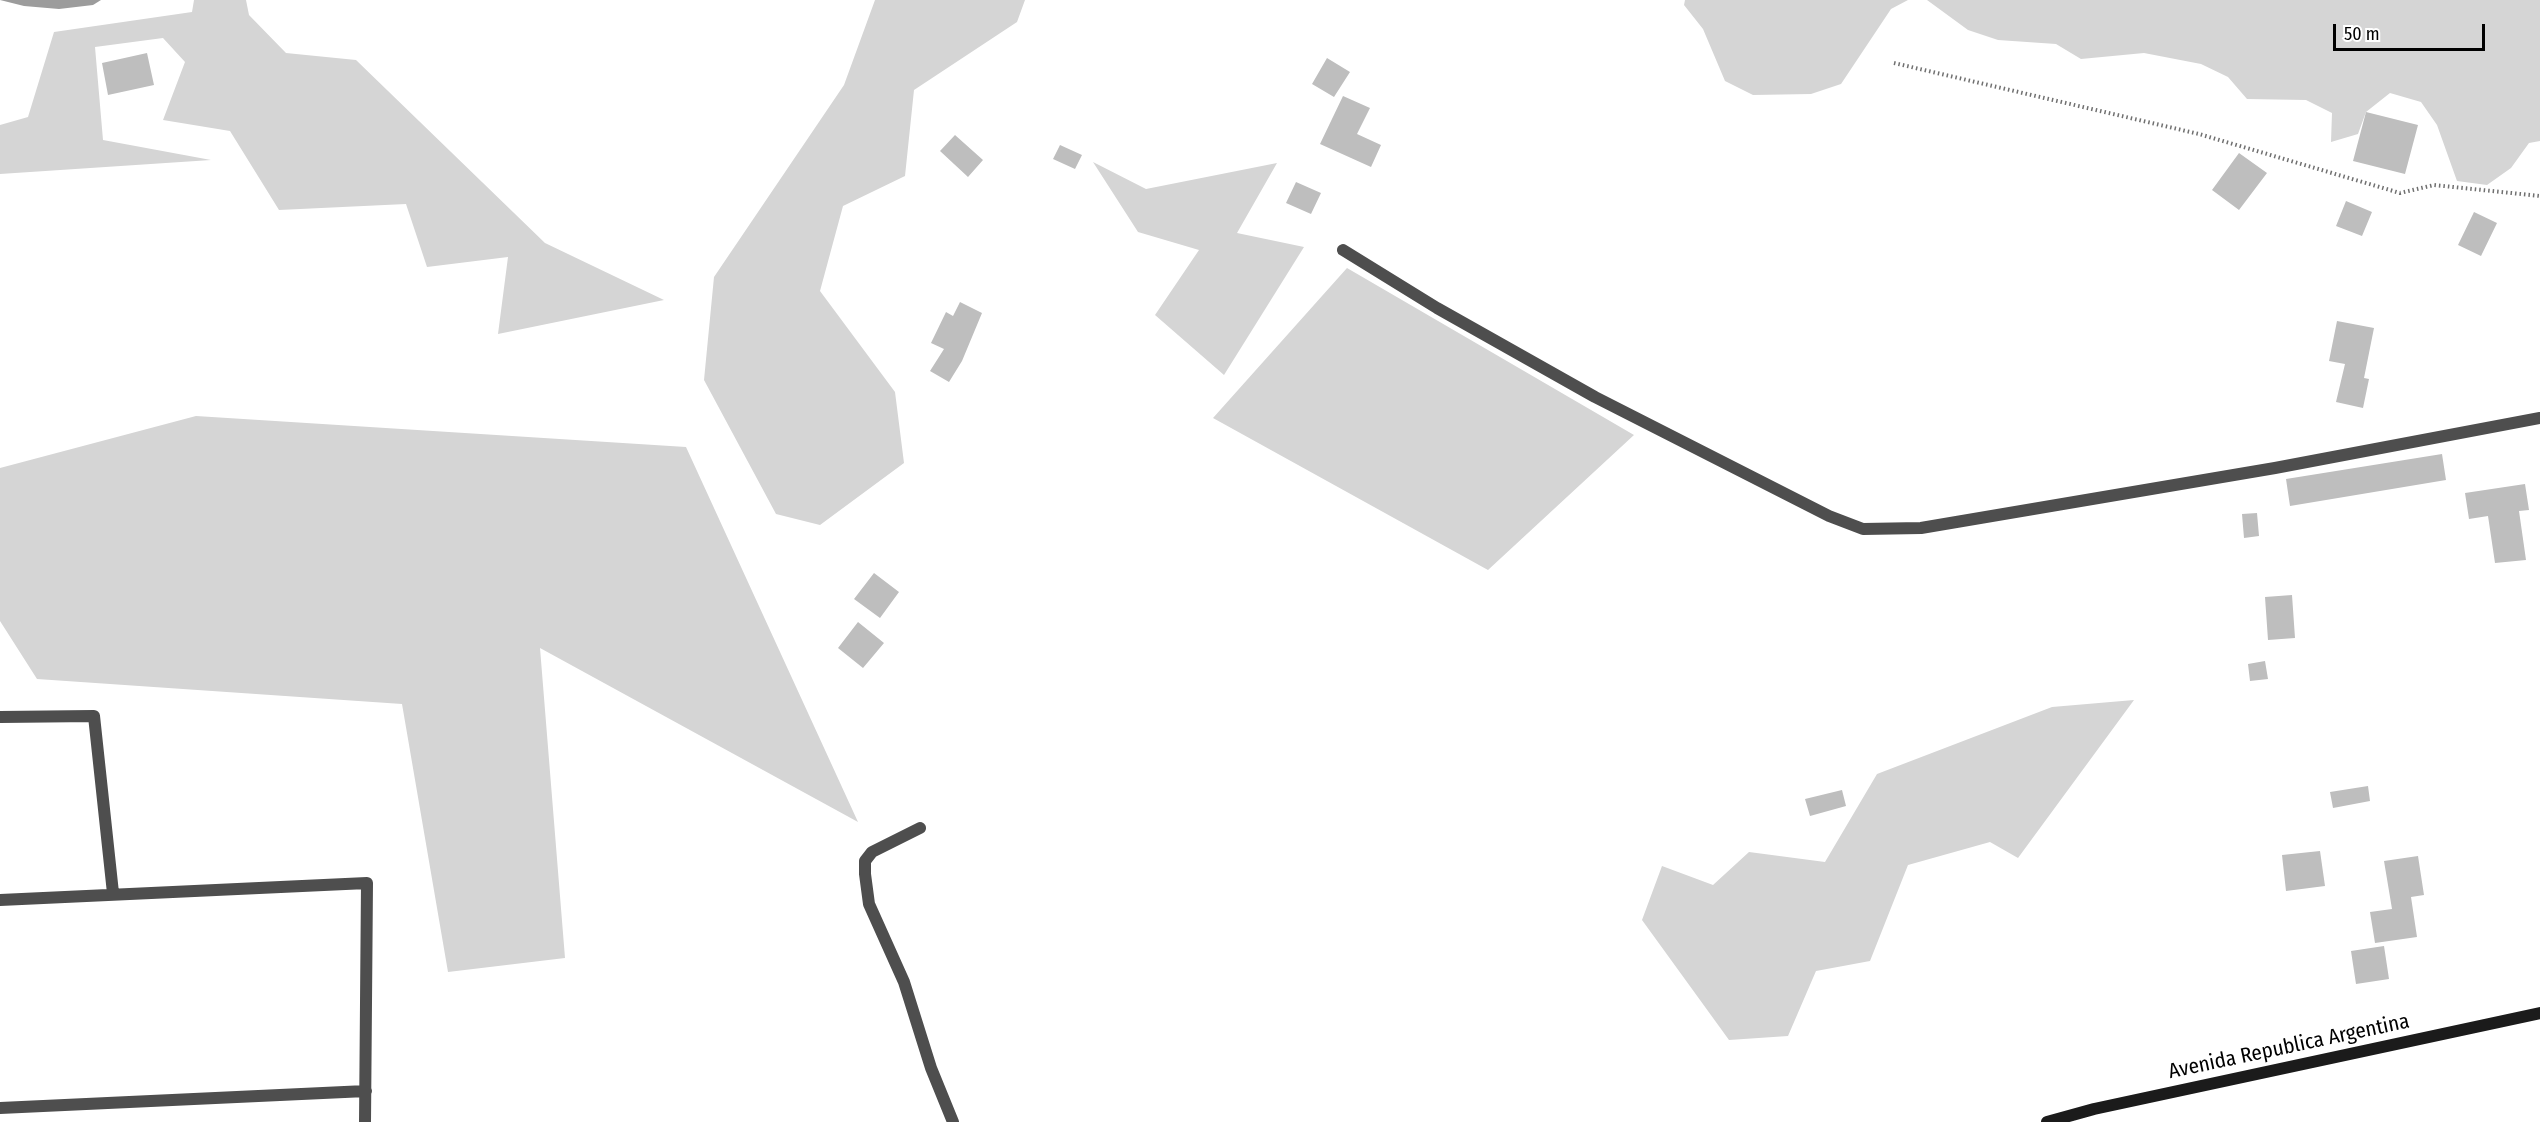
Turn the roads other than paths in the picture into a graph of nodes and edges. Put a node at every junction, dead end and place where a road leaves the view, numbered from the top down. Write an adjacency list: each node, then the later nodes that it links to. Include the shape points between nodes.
1 (1343, 250): 2 (street, via 1595,397 1829,516 1863,529 1921,528)
2 (2540, 418)
3 (0, 717): 5 (street, via 94,716)
4 (920, 828): 11 (street, via 872,852 865,861 869,904 904,982)
5 (113, 893): 6 (street); 8 (street, via 367,883)
6 (0, 900)
7 (2540, 1013): 12 (street, Avenida Republica Argentina)
8 (366, 1091): 9 (street); 10 (street)
9 (0, 1108)
10 (365, 1122)
11 (953, 1122)
12 (2048, 1122)

